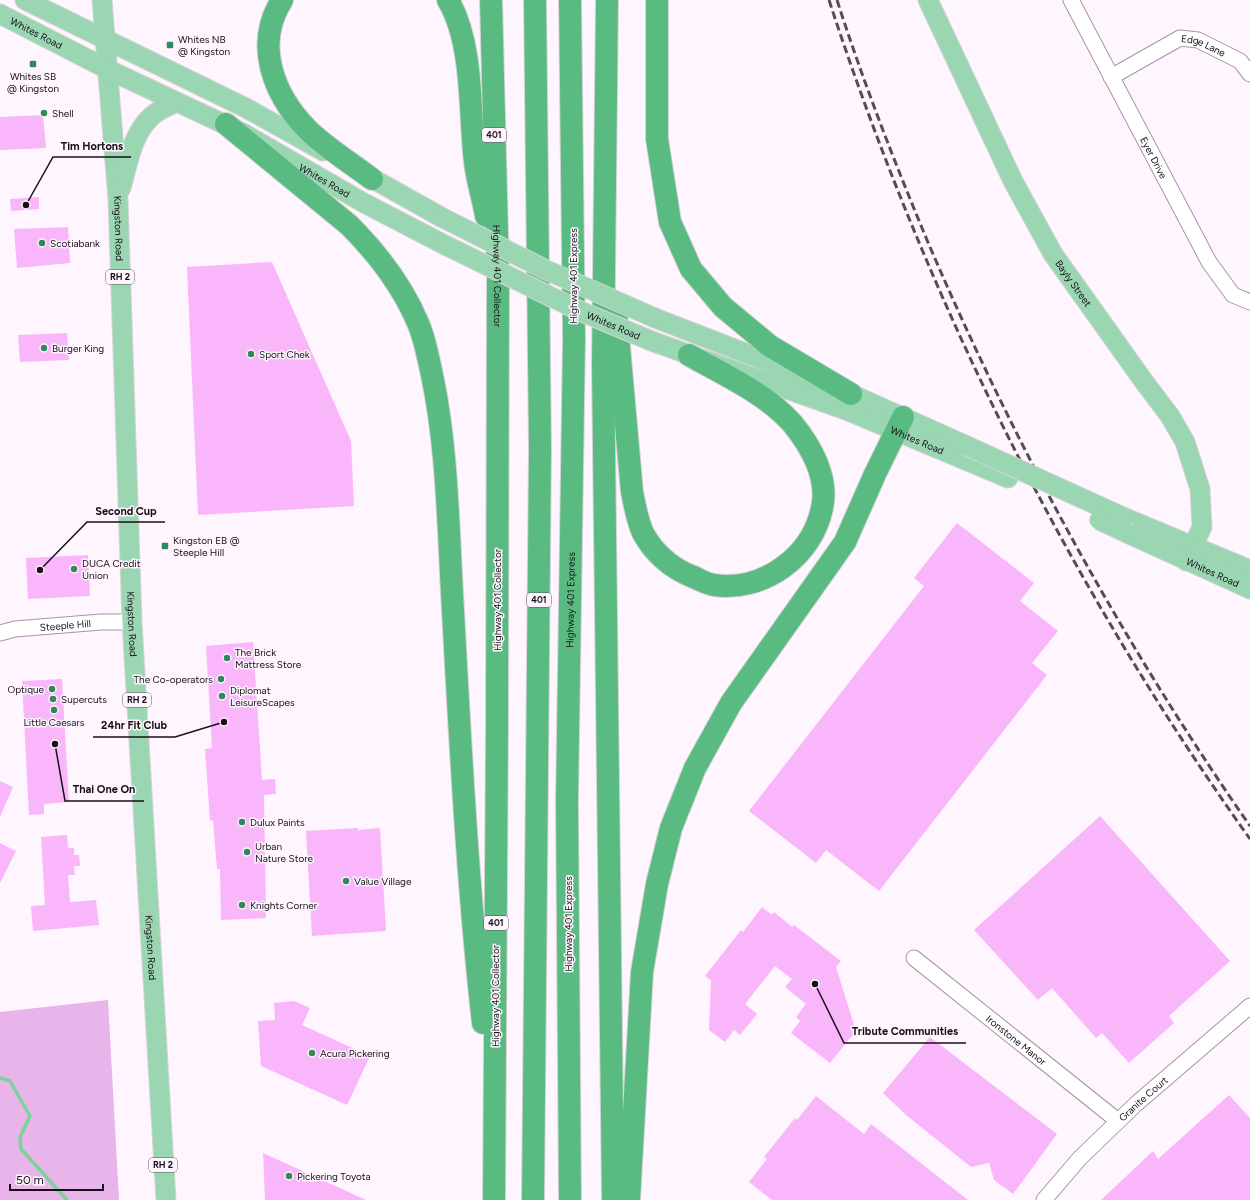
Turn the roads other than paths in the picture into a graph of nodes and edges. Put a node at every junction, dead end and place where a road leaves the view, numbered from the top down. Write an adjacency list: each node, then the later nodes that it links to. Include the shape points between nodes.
1 (25, 0): 12 (main road, Whites Road)
2 (102, 0): 14 (main road, Kingston Road / RH 2)
3 (282, 0): 20 (highway, via 269,29 268,49 270,68 279,91 308,129)
4 (448, 0): 23 (highway, via 461,30 465,50 475,163)
5 (491, 0): 23 (highway, Highway 401 Collector / 401)
6 (535, 0): 39 (highway, 401, via 540,448)
7 (572, 0): 40 (highway, Highway 401 Express, via 574,339 567,801)
8 (607, 0): 22 (highway)
9 (657, 0): 26 (highway, via 657,139 670,222 691,269 723,307 770,346)
10 (928, 0): 28 (main road, Bayly Street, via 1013,181 1053,254 1170,416 1185,442 1200,489 1202,510 1202,527)
11 (1071, 0): 17 (street, Eyer Drive)
12 (48, 4): 14 (main road, Whites Road)
13 (0, 14): 15 (main road, Whites Road)
14 (104, 38): 15 (main road, Kingston Road / RH 2); 20 (main road, Whites Road, via 246,108)
15 (107, 69): 18 (main road, Whites Road); 21 (main road, Kingston Road / RH 2)
16 (1250, 74): 17 (street, Edge Lane, via 1240,61 1198,40 1180,38)
17 (1110, 77): 24 (street, Eyer Drive, via 1209,262 1233,295)
18 (176, 102): 19 (main road, Whites Road); 21 (main road, via 153,115 143,127 132,146)
19 (226, 124): 25 (main road, Whites Road, bridge, via 364,203 443,244 580,311); 36 (highway, via 349,225 367,243 387,266 402,290 426,347 438,408 445,479 474,948)
20 (372, 178): 26 (main road, Whites Road, bridge, via 441,217 544,269 655,318)
21 (118, 200): 31 (main road, Kingston Road / RH 2)
22 (604, 252): 25 (highway, via 613,290 632,492 643,532 654,550 684,574 713,585 744,584 773,574 783,567 811,537 822,507 822,480 810,447 782,413 747,388); 41 (highway)
23 (498, 271): 36 (highway, Highway 401 Collector / 401)
24 (1250, 302)
25 (689, 355): 27 (main road, Whites Road, via 846,410)
26 (851, 394): 27 (main road, Whites Road)
27 (900, 424): 28 (main road, Whites Road, bridge); 42 (highway, via 846,542 731,703 695,768 671,828 657,884 642,972)
28 (1190, 553): 29 (main road, Whites Road); 30 (main road, Whites Road)
29 (1250, 570)
30 (1250, 589)
31 (132, 622): 32 (street, Steeple Hill, via 15,629); 37 (main road, Kingston Road / RH 2)
32 (0, 634)
33 (914, 958): 35 (street, Ironstone Manor)
34 (1250, 1006): 35 (street, Granite Court)
35 (1118, 1121): 43 (street, Granite Court, via 1080,1158)
36 (494, 1124): 38 (highway, Highway 401 Collector / 401)
37 (166, 1200)
38 (494, 1200)
39 (533, 1200)
40 (570, 1200)
41 (613, 1200)
42 (629, 1200)
43 (1044, 1200)

